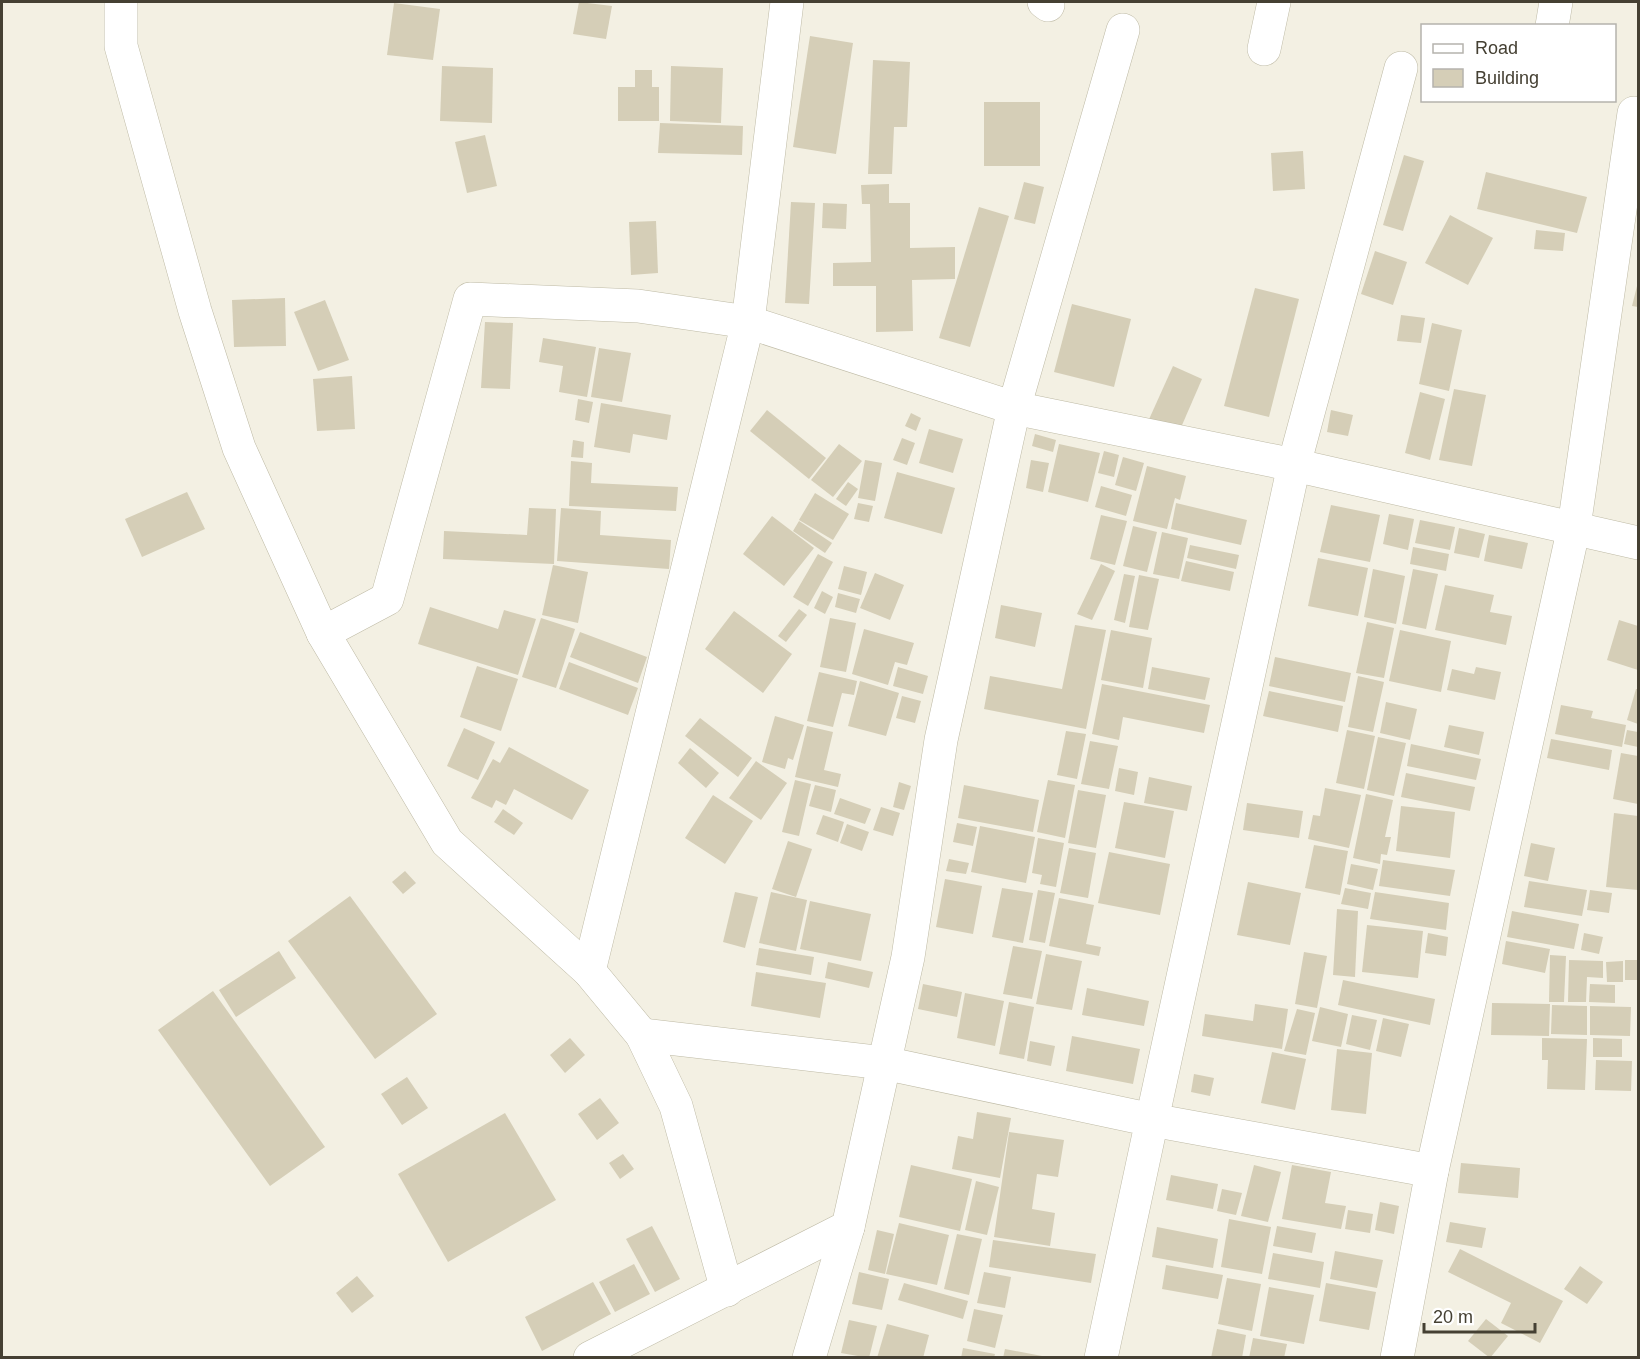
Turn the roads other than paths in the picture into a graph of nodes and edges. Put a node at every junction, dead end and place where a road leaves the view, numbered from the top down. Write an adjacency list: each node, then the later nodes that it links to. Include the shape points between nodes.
1 (122, 2): 15 (street, via 122,46 195,311 239,448)
2 (787, 2): 10 (street)
3 (1274, 2): 7 (street)
4 (1556, 2): 5 (street)
5 (1552, 24)
6 (1123, 30): 11 (street)
7 (1264, 49)
8 (1401, 68): 12 (street)
9 (1634, 113): 13 (street)
10 (748, 322): 11 (street); 15 (street, via 638,306 470,299 387,599); 16 (street)
11 (1014, 408): 12 (street); 18 (street, via 940,740 908,957)
12 (1294, 465): 13 (street); 19 (street)
13 (1574, 527): 14 (street); 20 (street)
14 (1638, 543)
15 (323, 633): 16 (street, via 447,842)
16 (590, 971): 17 (street)
17 (642, 1035): 18 (street); 22 (street, via 676,1106)
18 (884, 1064): 19 (street); 21 (street)
19 (1152, 1120): 20 (street); 25 (street)
20 (1432, 1171): 26 (street)
21 (848, 1227): 22 (street); 24 (street)
22 (727, 1290): 23 (street)
23 (590, 1358)
24 (809, 1358)
25 (1101, 1358)
26 (1397, 1358)

